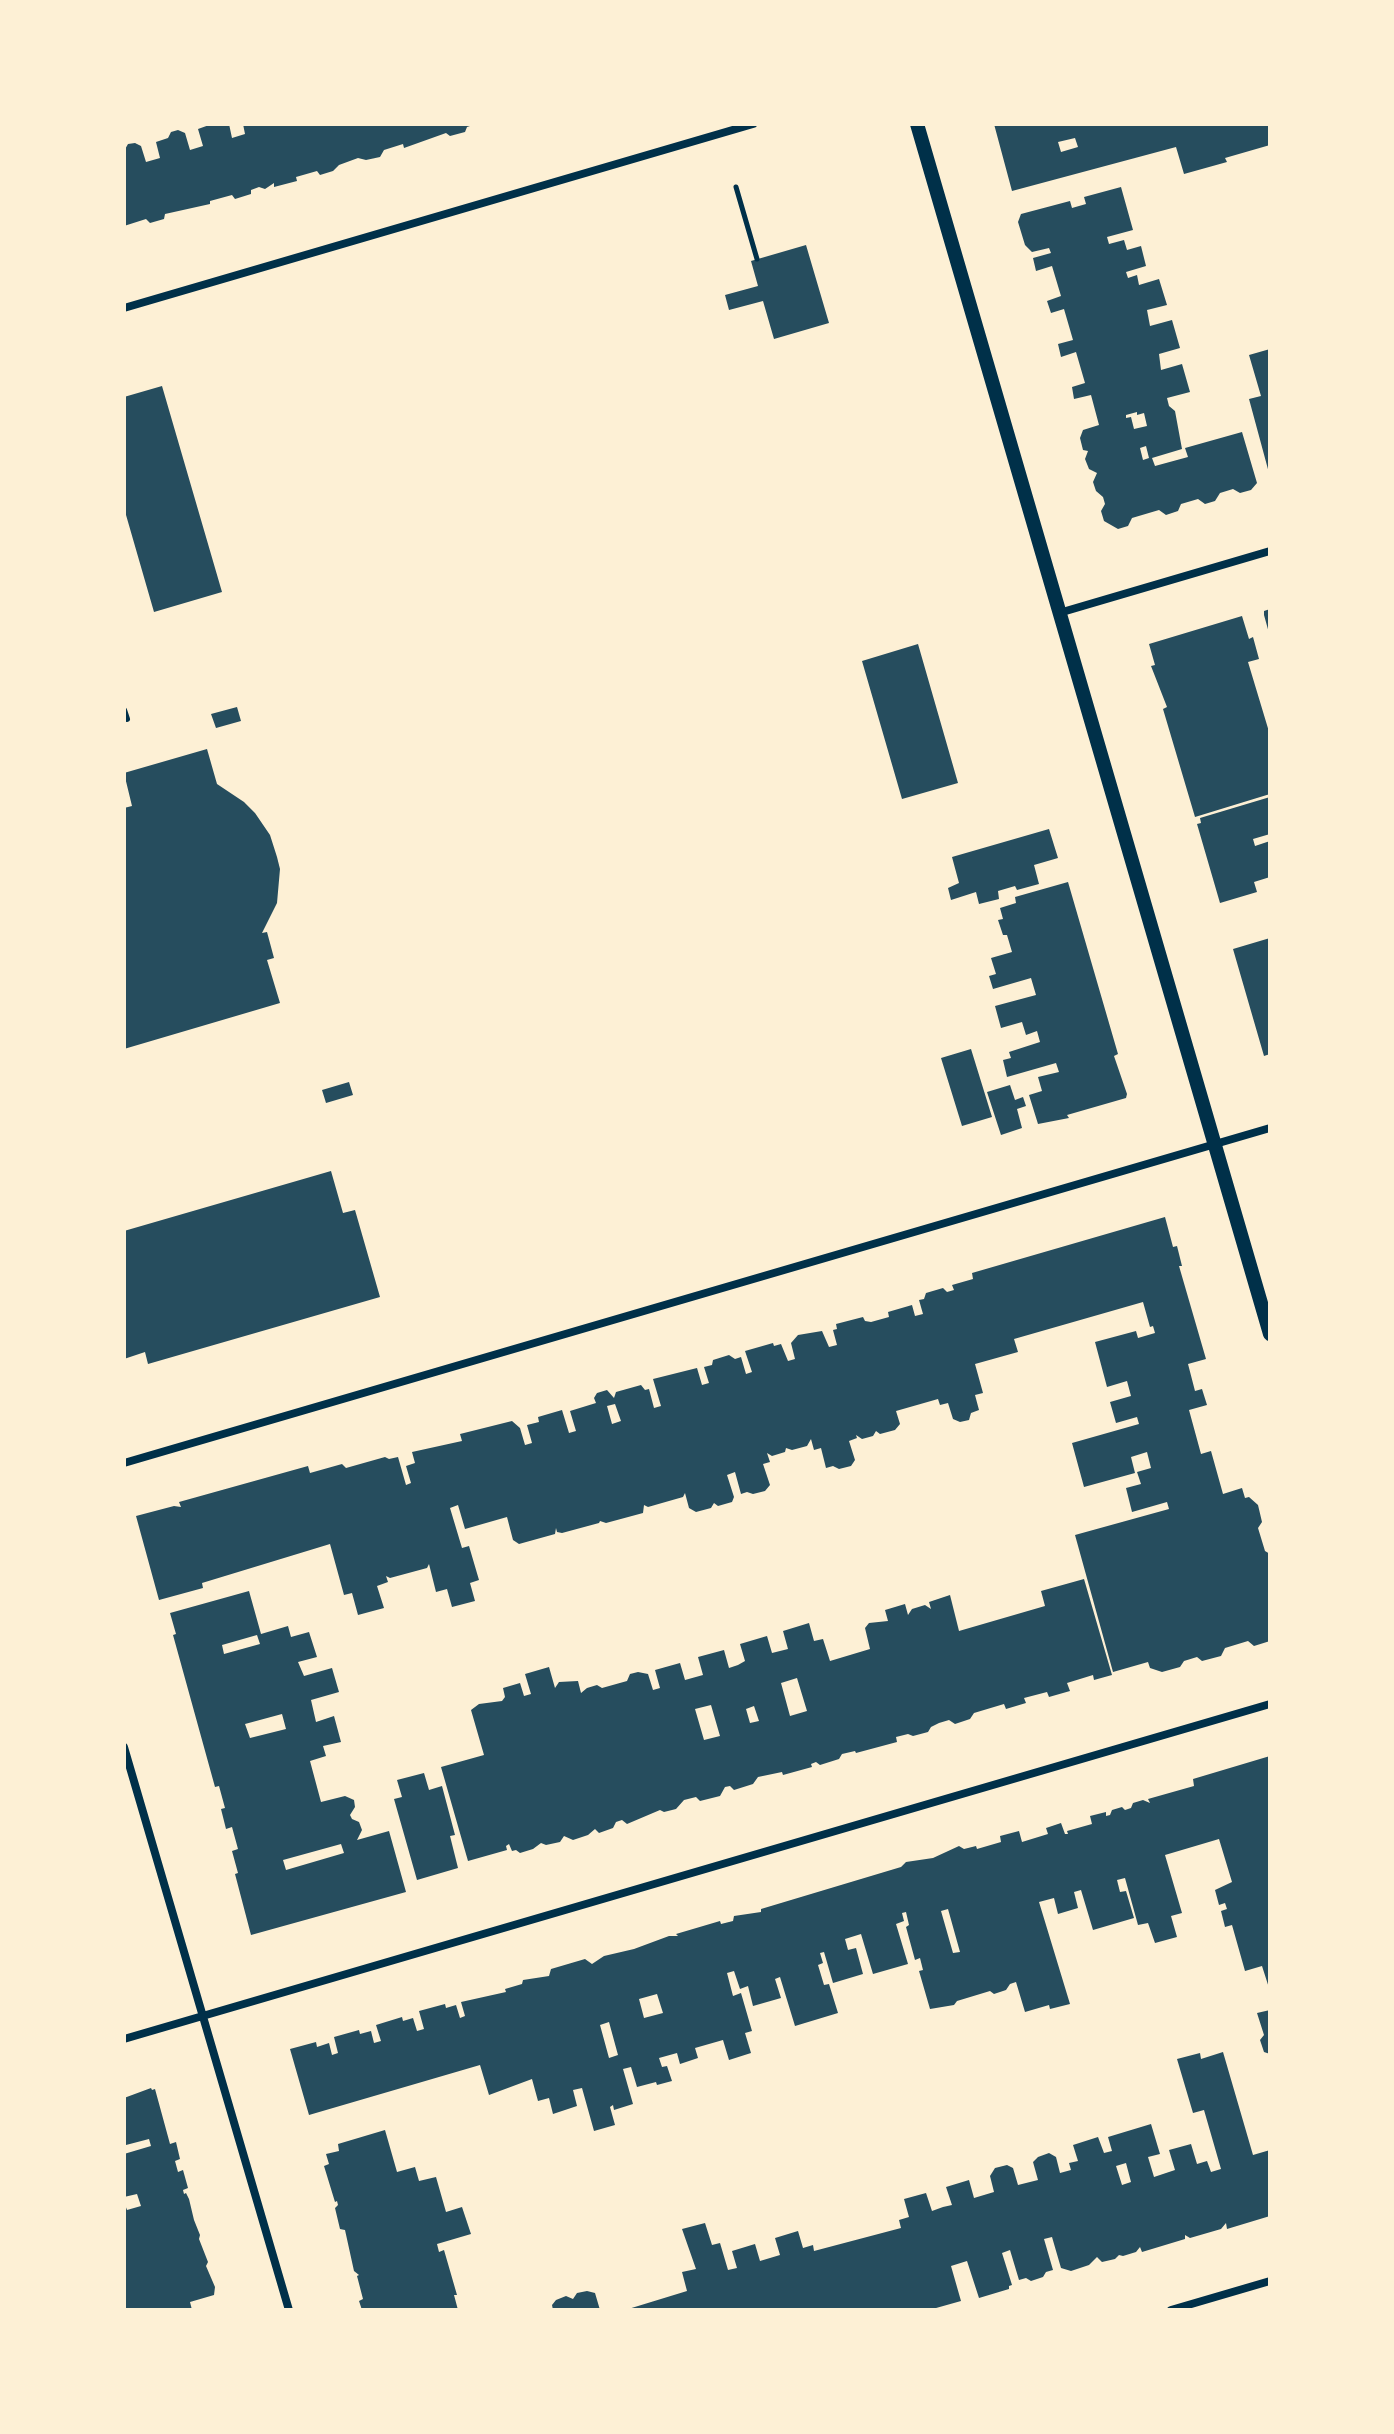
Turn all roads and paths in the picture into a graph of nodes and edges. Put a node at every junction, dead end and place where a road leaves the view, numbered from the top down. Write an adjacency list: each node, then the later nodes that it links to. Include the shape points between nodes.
1 (753, 124): 5 (street)
2 (917, 124): 7 (street)
3 (736, 187): 4 (path)
4 (757, 259)
5 (124, 308)
6 (1270, 551): 7 (street)
7 (1059, 613): 11 (street)
8 (124, 710): 9 (lane)
9 (127, 719)
10 (1270, 1128): 11 (street)
11 (1214, 1144): 12 (street); 13 (street)
12 (1270, 1334)
13 (124, 1463)
14 (1270, 1704): 16 (street)
15 (124, 1747): 16 (street)
16 (203, 2016): 17 (street); 19 (street)
17 (124, 2039)
18 (1270, 2281): 20 (street)
19 (289, 2310)
20 (1171, 2310)

